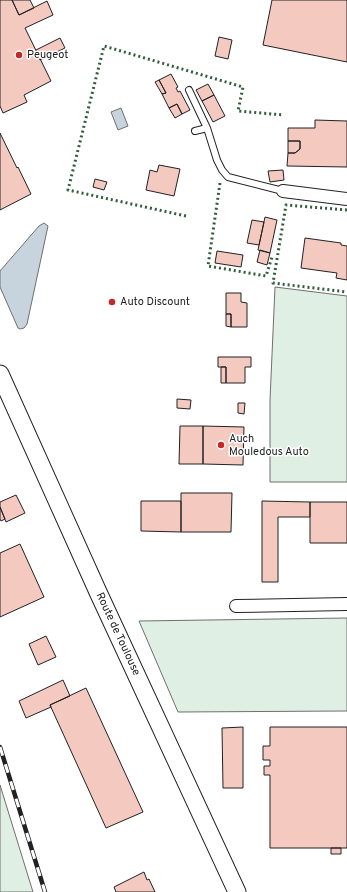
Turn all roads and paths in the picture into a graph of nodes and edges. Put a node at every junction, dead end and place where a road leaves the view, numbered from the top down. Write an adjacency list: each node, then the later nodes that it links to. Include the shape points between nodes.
1 (189, 90): 2 (lane)
2 (207, 128): 3 (lane); 4 (lane, via 217,160 228,177)
3 (195, 131)
4 (283, 191): 5 (street)
5 (347, 199)
6 (0, 374): 9 (main road, Route de Toulouse)
7 (347, 604): 8 (street)
8 (236, 606)
9 (237, 892)

